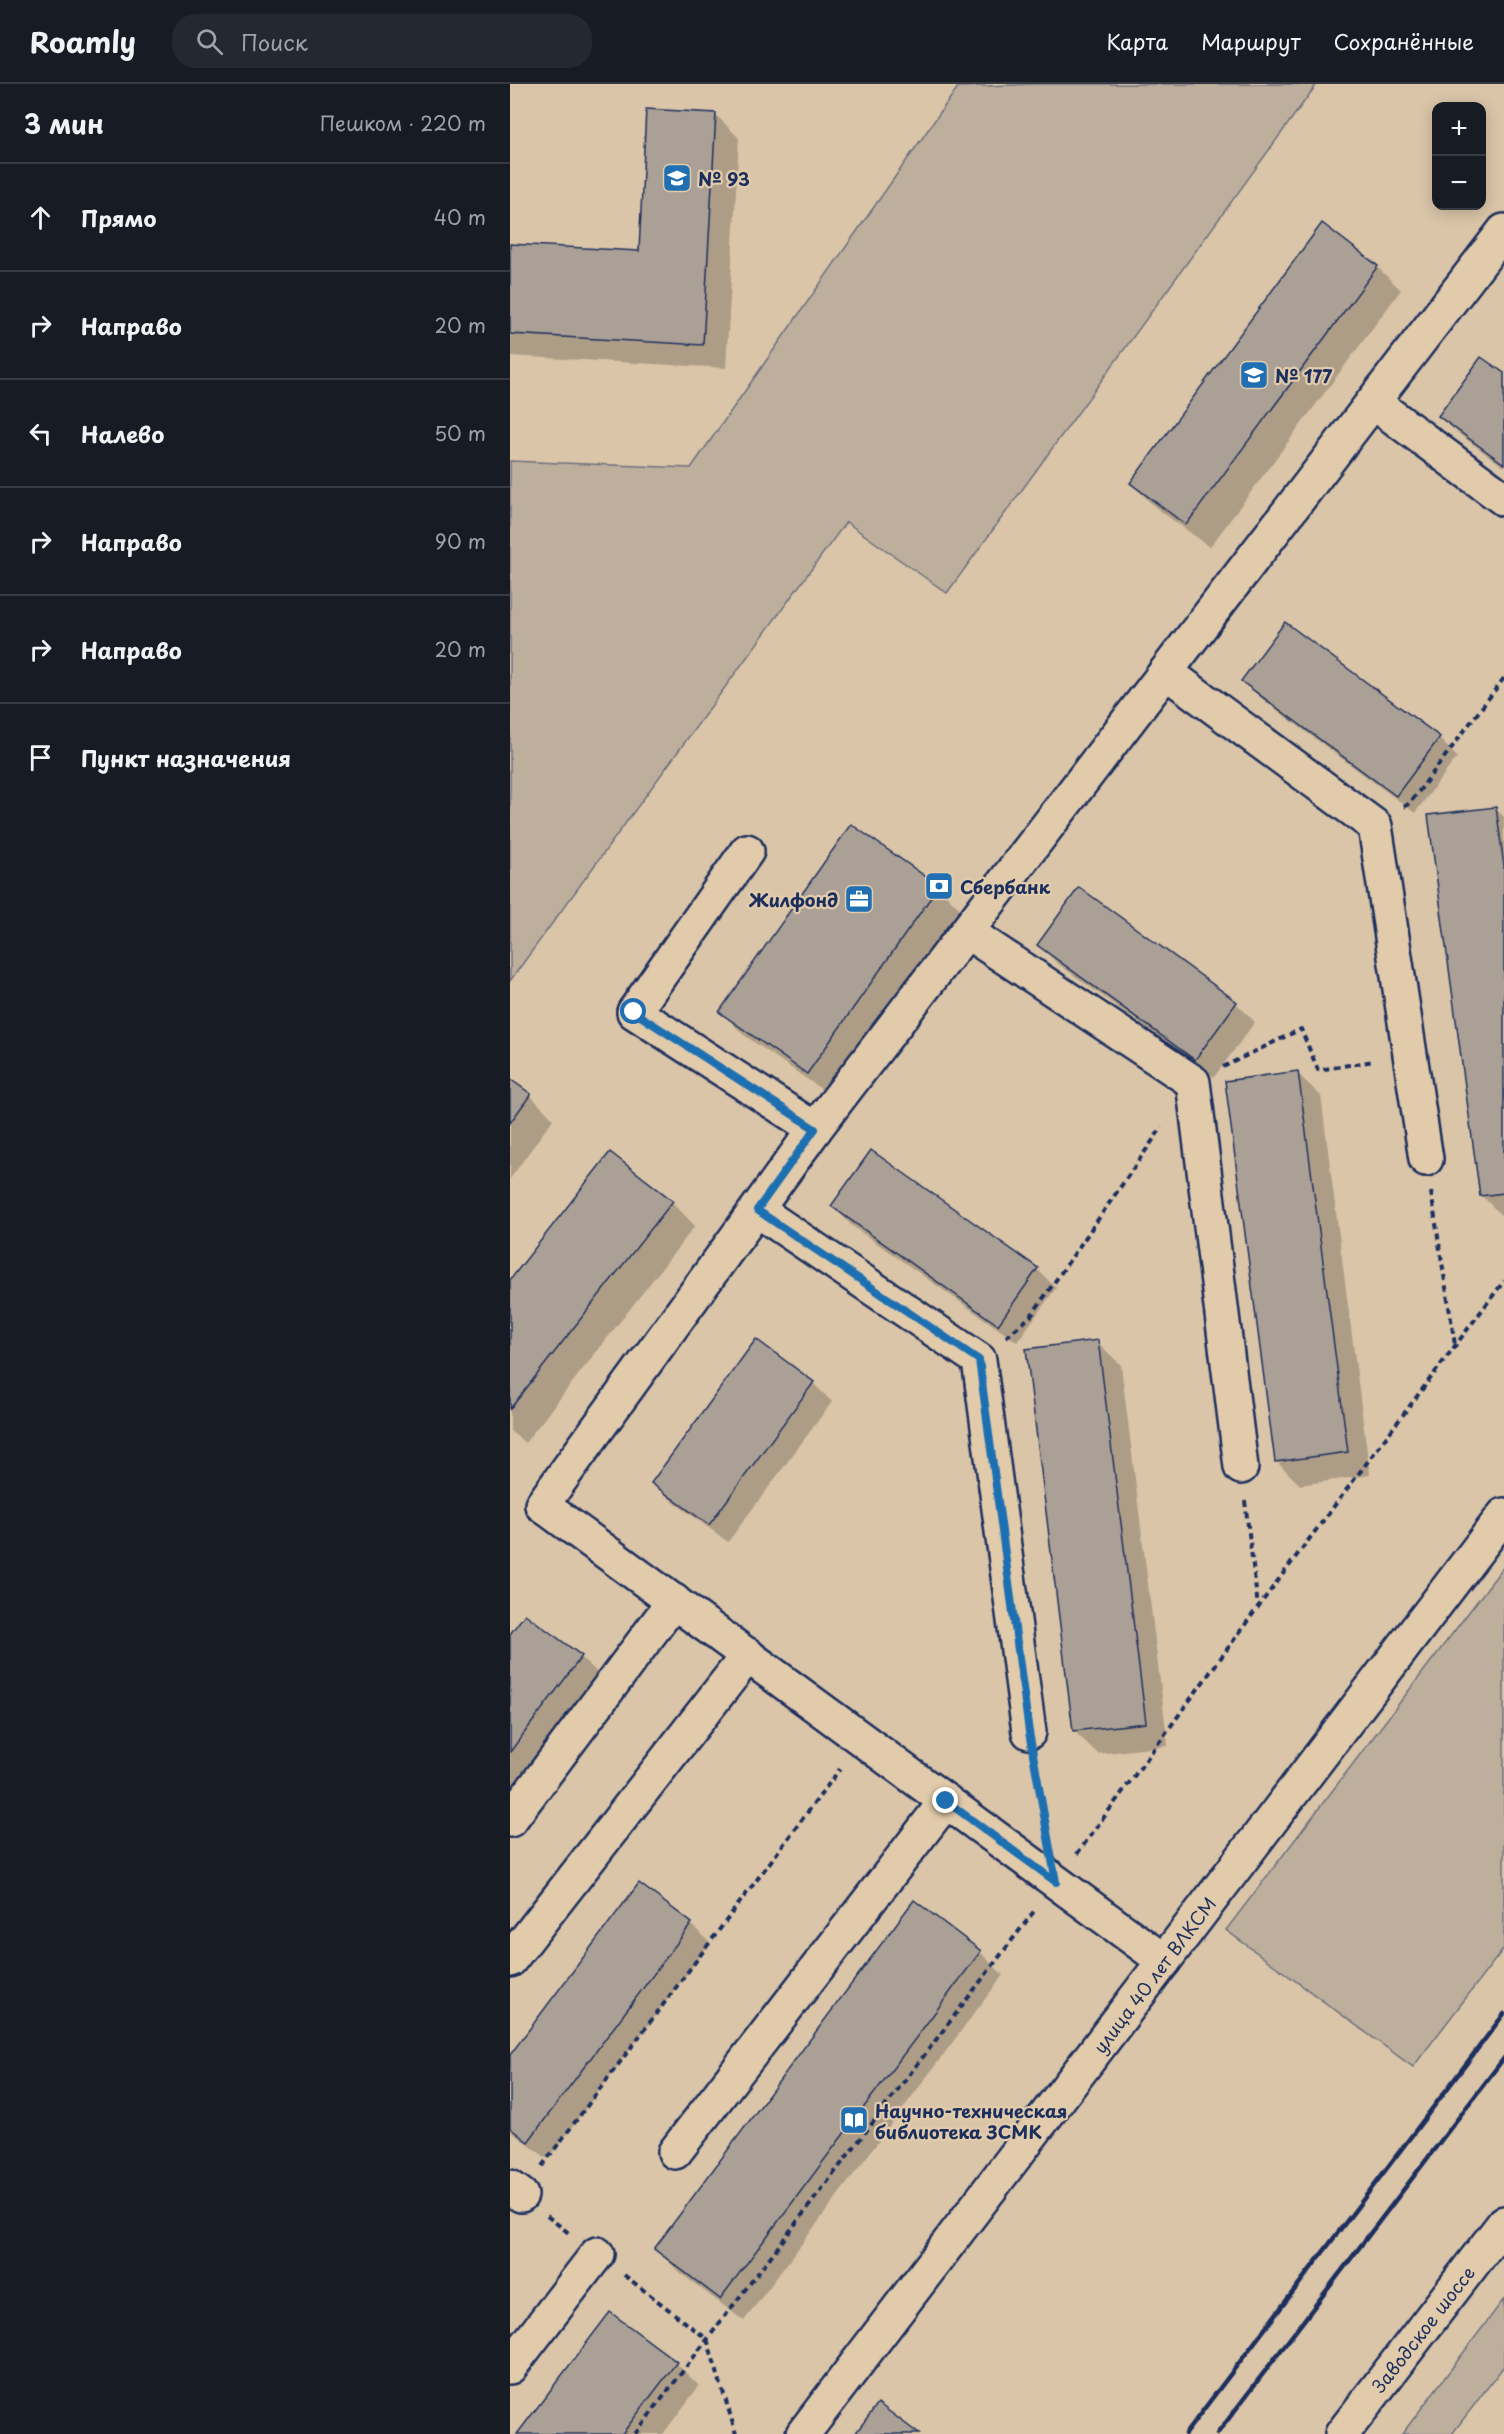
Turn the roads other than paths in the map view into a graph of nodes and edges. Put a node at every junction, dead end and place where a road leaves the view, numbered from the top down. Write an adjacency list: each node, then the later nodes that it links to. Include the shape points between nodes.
1 (1504, 231): 2 (street)
2 (1373, 402): 3 (street); 4 (street)
3 (1504, 499)
4 (1166, 672): 6 (street); 8 (street, via 1375,826)
5 (747, 851): 7 (street, via 634,1012)
6 (967, 932): 7 (street); 10 (street, via 1193,1082)
7 (815, 1129): 9 (street)
8 (1426, 1159)
9 (757, 1210): 12 (street, via 542,1505); 14 (street, via 979,1360)
10 (1241, 1467)
11 (1504, 1515): 18 (street, улица 40 лет ВЛКСМ)
12 (674, 1601): 13 (street); 16 (street)
13 (748, 1655): 15 (street); 17 (street)
14 (1029, 1732)
15 (946, 1801): 18 (street); 19 (street)
16 (510, 1820)
17 (510, 1960)
18 (1164, 1961): 23 (street, улица 40 лет ВЛКСМ)
19 (675, 2152)
20 (1504, 2223): 24 (street, Заводское шоссе)
21 (597, 2254): 22 (street)
22 (510, 2367)
23 (803, 2434)
24 (1342, 2434)

